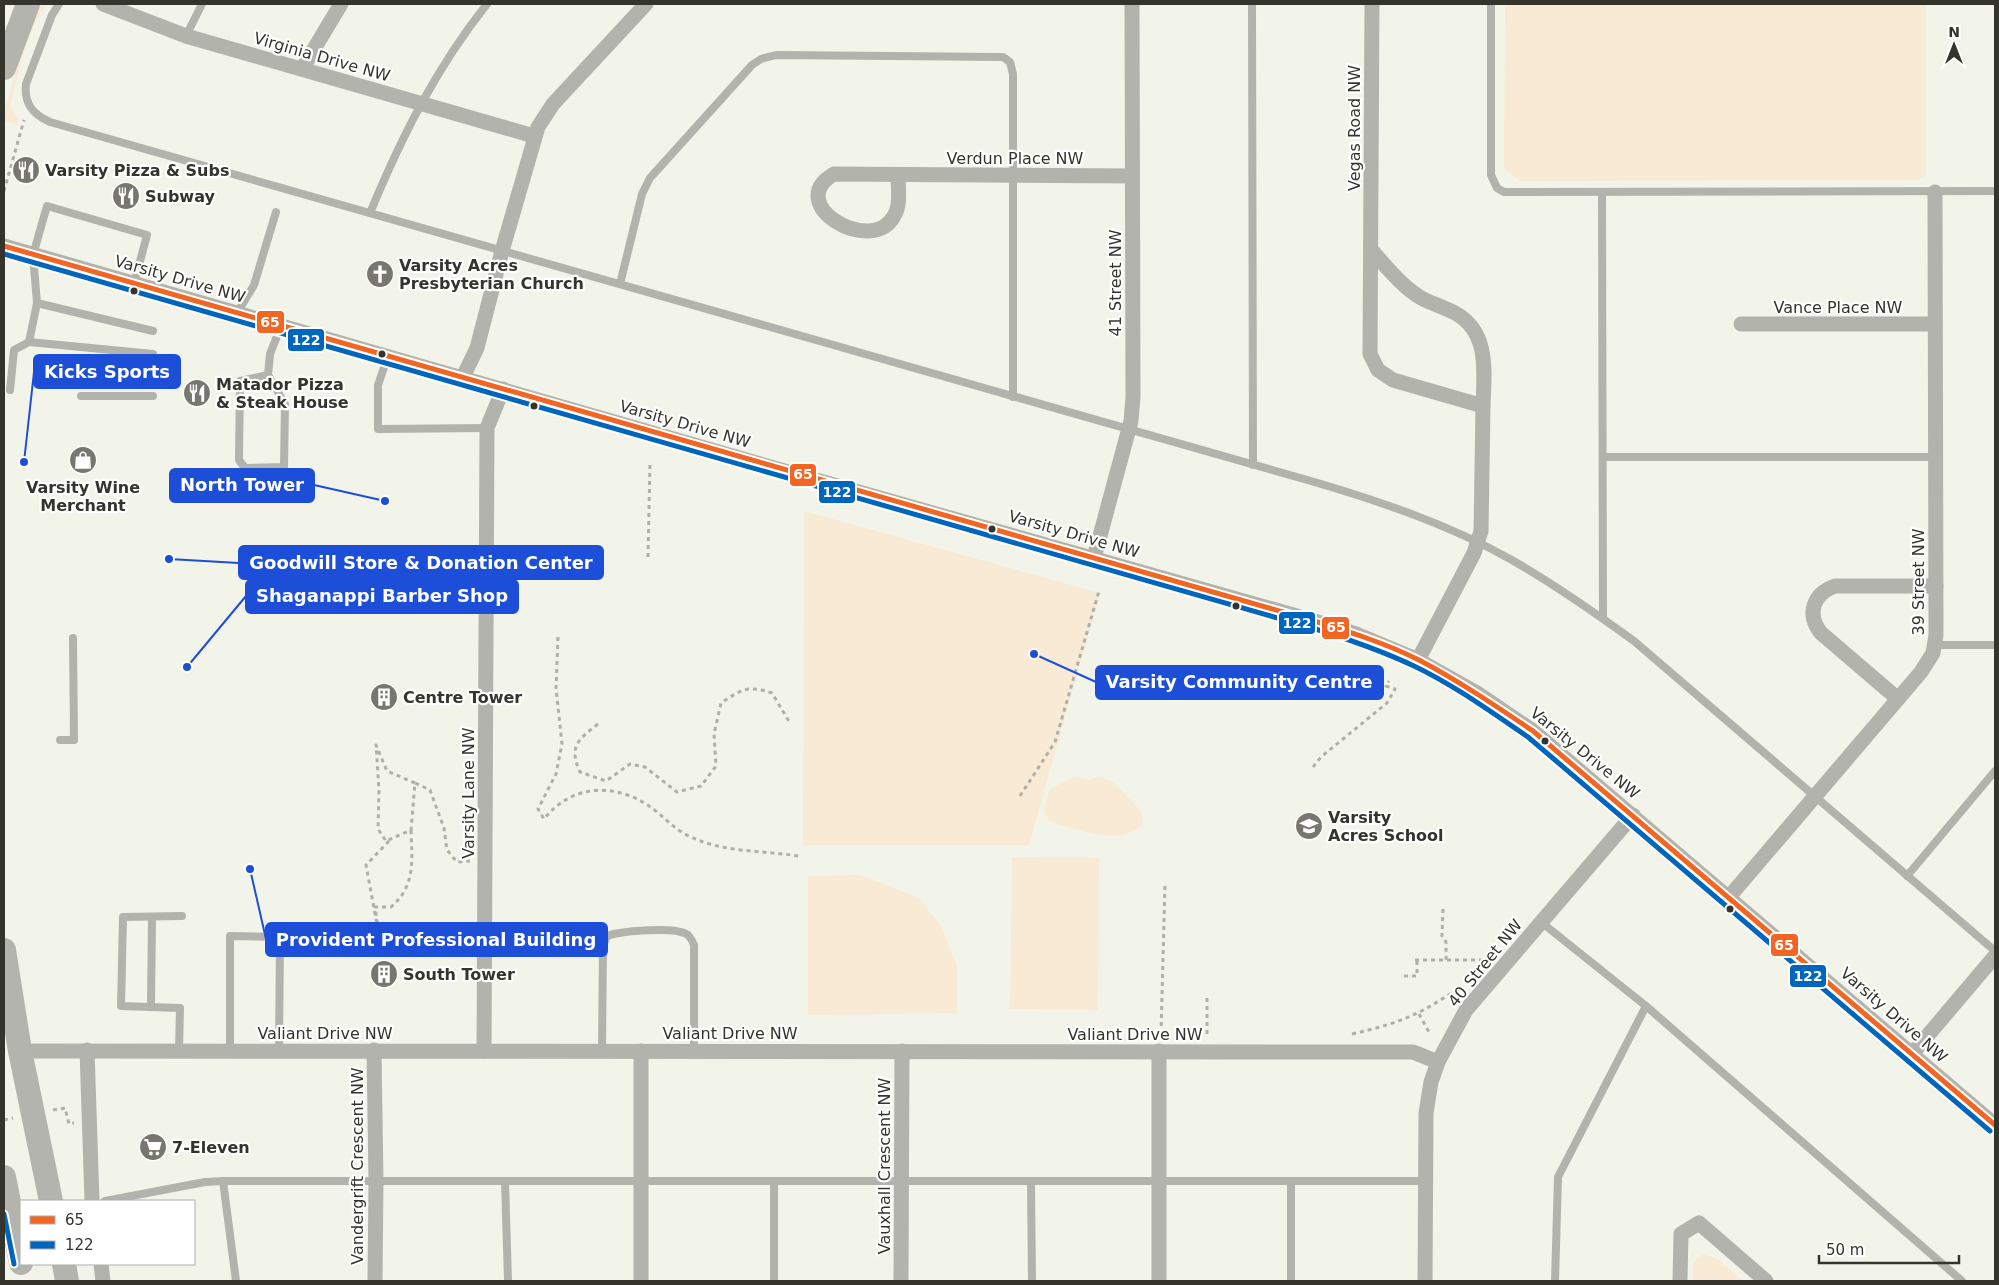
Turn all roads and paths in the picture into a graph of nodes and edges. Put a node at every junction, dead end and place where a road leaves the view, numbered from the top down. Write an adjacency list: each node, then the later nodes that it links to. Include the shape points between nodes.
1 (28, 4): 13 (main road)
2 (59, 4): 24 (lane, via 26,84 27,101 34,113 50,122)
3 (103, 4): 12 (street, Virginia Drive NW)
4 (202, 4): 12 (lane)
5 (341, 4): 14 (street)
6 (487, 4): 15 (lane, via 441,67)
7 (646, 4): 16 (street, via 553,104)
8 (1132, 4): 19 (street, 41 Street NW)
9 (1252, 4): 53 (lane)
10 (1372, 4): 27 (street, Vegas Road NW)
11 (1491, 4): 21 (lane, via 1493,182 1504,192)
12 (186, 36): 14 (street, Virginia Drive NW)
13 (4, 68)
14 (302, 69): 15 (street, Virginia Drive NW)
15 (420, 103): 16 (street, Virginia Drive NW); 24 (lane, via 390,162)
16 (534, 136): 26 (street)
17 (898, 175): 17 (street, Verdun Place NW, via 897,211 881,229 851,229 834,221 821,209 818,201 822,185 834,174); 18 (street, Verdun Place NW)
18 (1013, 175): 19 (street, Verdun Place NW); 30 (lane, via 1012,74 1010,62 1003,57 776,55 761,59 650,178 642,194); 46 (lane)
19 (1132, 176): 49 (street, 41 Street NW, via 1133,397)
20 (1995, 191): 22 (lane)
21 (1602, 192): 22 (lane); 50 (lane)
22 (1935, 192): 34 (street, 39 Street NW)
23 (276, 212): 32 (lane, via 254,285)
24 (370, 213): 26 (lane)
25 (4, 246): 28 (street, Varsity Drive NW)
26 (502, 250): 30 (lane); 41 (street, via 477,348)
27 (1372, 252): 47 (street, via 1402,283 1422,298 1456,314 1477,334 1484,357); 47 (street, Vegas Road NW, via 1369,347 1378,370 1393,380)
28 (33, 255): 29 (street, Varsity Drive NW); 29 (lane, via 48,206 66,211 147,235); 31 (lane)
29 (134, 284): 32 (street, Varsity Drive NW)
30 (620, 284): 46 (lane)
31 (37, 303): 36 (lane); 37 (lane)
32 (237, 313): 35 (street, Varsity Drive NW)
33 (1741, 324): 34 (street, Vance Place NW)
34 (1935, 324): 51 (street, 39 Street NW)
35 (281, 326): 39 (street, Varsity Drive NW); 40 (lane, via 270,354)
36 (153, 331)
37 (29, 342): 38 (lane); 43 (lane, via 14,350)
38 (153, 354)
39 (388, 356): 41 (street, Varsity Drive NW); 48 (lane, via 378,385 378,429)
40 (268, 375): 40 (lane, via 285,404 284,467 245,468 239,460 240,381)
41 (463, 378): 42 (street, Varsity Drive NW)
42 (503, 389): 48 (street, Varsity Lane NW); 56 (street, Varsity Drive NW)
43 (10, 390)
44 (81, 396): 45 (lane)
45 (153, 396)
46 (1012, 397): 49 (lane)
47 (1483, 406): 54 (street, via 1483,523)
48 (487, 428): 79 (street, Varsity Lane NW)
49 (1129, 430): 53 (lane); 56 (street, 41 Street NW)
50 (1603, 457): 51 (lane); 59 (lane)
51 (1936, 457): 57 (street, 39 Street NW)
52 (650, 463): 55 (path)
53 (1253, 464): 54 (lane, via 1376,500)
54 (1478, 542): 59 (lane); 64 (street)
55 (648, 557)
56 (1094, 558): 64 (street, Varsity Drive NW, via 1356,634)
57 (1936, 586): 62 (street, 39 Street NW); 66 (street, via 1835,586 1820,593 1813,606 1813,621 1821,633)
58 (1099, 591): 73 (path, via 1054,742)
59 (1603, 618): 74 (lane)
60 (558, 637): 78 (path, via 556,688 562,744 556,774 538,809 544,819 562,801 588,790 601,789 646,804 688,836 706,843 738,851)
61 (73, 638): 69 (lane, via 74,740)
62 (1934, 645): 63 (lane); 66 (street, 39 Street NW, via 1929,662)
63 (1995, 645)
64 (1418, 660): 75 (street, Varsity Drive NW, via 1477,693 1533,731)
65 (1389, 681): 70 (path, via 1386,686 1395,690 1387,703)
66 (1898, 700): 74 (street, 39 Street NW)
67 (790, 723): 68 (path, via 772,693 754,687 738,691 721,703 714,734 716,766 702,786 677,792 645,767 630,764 606,781 580,772 574,758 578,740)
68 (598, 724)
69 (60, 740)
70 (1313, 766)
71 (1995, 771): 80 (lane)
72 (415, 783): 76 (path); 77 (path, via 386,771 376,745 378,829 386,841); 79 (path, via 430,790 444,828 447,850 457,862)
73 (1020, 796)
74 (1815, 796): 80 (lane); 82 (street, 39 Street NW)
75 (1633, 815): 82 (street, Varsity Drive NW); 87 (street, 40 Street NW)
76 (411, 830): 77 (path); 83 (path, via 410,882 391,907)
77 (391, 839): 83 (path, via 366,865)
78 (798, 856)
79 (486, 860): 110 (street, Varsity Lane NW)
80 (1907, 876): 89 (lane)
81 (1165, 883): 100 (path)
82 (1729, 897): 115 (street, Varsity Drive NW)
83 (375, 907): 83 (path, via 378,928 380,941 378,924)
84 (1443, 909): 91 (path, via 1442,936 1446,942)
85 (182, 916): 86 (lane)
86 (152, 917): 97 (lane); 97 (lane, via 123,917 121,1006)
87 (1541, 922): 96 (lane); 116 (street, 40 Street NW, via 1466,1010)
88 (4, 950): 103 (main road)
89 (1995, 951)
90 (1995, 956): 115 (street)
91 (1446, 960): 92 (path); 93 (path, via 1416,960 1417,976)
92 (1485, 960)
93 (1404, 976)
94 (1460, 987): 98 (path)
95 (1207, 998): 101 (path)
96 (1646, 1006): 151 (lane, via 1558,1177); 154 (lane)
97 (151, 1007): 107 (lane, via 180,1008)
98 (1419, 1014): 99 (path); 102 (path, via 1388,1026)
99 (1429, 1032)
100 (1161, 1034)
101 (1207, 1034)
102 (1350, 1034)
103 (12, 1045): 104 (street, Valiant Drive NW); 131 (main road)
104 (87, 1050): 107 (street, Valiant Drive NW); 132 (street)
105 (374, 1050): 109 (street, Valiant Drive NW); 110 (street, Valiant Drive NW); 123 (street, Vandergrift Crescent NW)
106 (694, 1050): 111 (lane, via 694,945 689,936 680,932 620,932 607,936 603,946); 112 (street, Valiant Drive NW); 113 (street, Valiant Drive NW)
107 (179, 1051): 108 (street, Valiant Drive NW)
108 (230, 1051): 109 (street, Valiant Drive NW); 109 (lane, via 230,936 280,937)
109 (280, 1051)
110 (484, 1051): 111 (street, Valiant Drive NW)
111 (602, 1051): 112 (street, Valiant Drive NW)
112 (641, 1051): 124 (street)
113 (902, 1051): 114 (street, Valiant Drive NW); 127 (street, Vauxhall Crescent NW)
114 (1159, 1051): 116 (street, Valiant Drive NW, via 1413,1052); 128 (street)
115 (1912, 1054): 119 (street, Varsity Drive NW)
116 (1438, 1062): 130 (street, 40 Street NW, via 1426,1113)
117 (65, 1108): 118 (path)
118 (69, 1124)
119 (1995, 1125)
120 (4, 1178): 134 (main road)
121 (505, 1180): 123 (lane); 124 (lane); 143 (lane)
122 (223, 1181): 123 (lane); 133 (lane); 141 (lane)
123 (376, 1181): 142 (street, Vandergrift Crescent NW)
124 (641, 1181): 125 (lane); 144 (street)
125 (774, 1181): 127 (lane); 145 (lane)
126 (1031, 1181): 127 (lane); 128 (lane); 147 (lane)
127 (902, 1182): 146 (street, Vauxhall Crescent NW)
128 (1160, 1182): 129 (lane); 148 (street)
129 (1291, 1182): 130 (lane); 149 (lane)
130 (1425, 1182): 150 (street, 40 Street NW)
131 (51, 1200)
132 (92, 1200)
133 (110, 1200)
134 (20, 1259)
135 (21, 1265): 138 (main road)
136 (64, 1265): 139 (main road)
137 (101, 1265): 140 (street)
138 (25, 1281)
139 (67, 1281)
140 (104, 1281)
141 (236, 1281)
142 (375, 1281)
143 (508, 1281)
144 (641, 1281)
145 (774, 1281)
146 (901, 1281)
147 (1032, 1281)
148 (1160, 1281)
149 (1291, 1281)
150 (1425, 1281)
151 (1555, 1281)
152 (1680, 1281): 153 (street, via 1682,1234 1698,1223)
153 (1766, 1281)
154 (1962, 1281)

